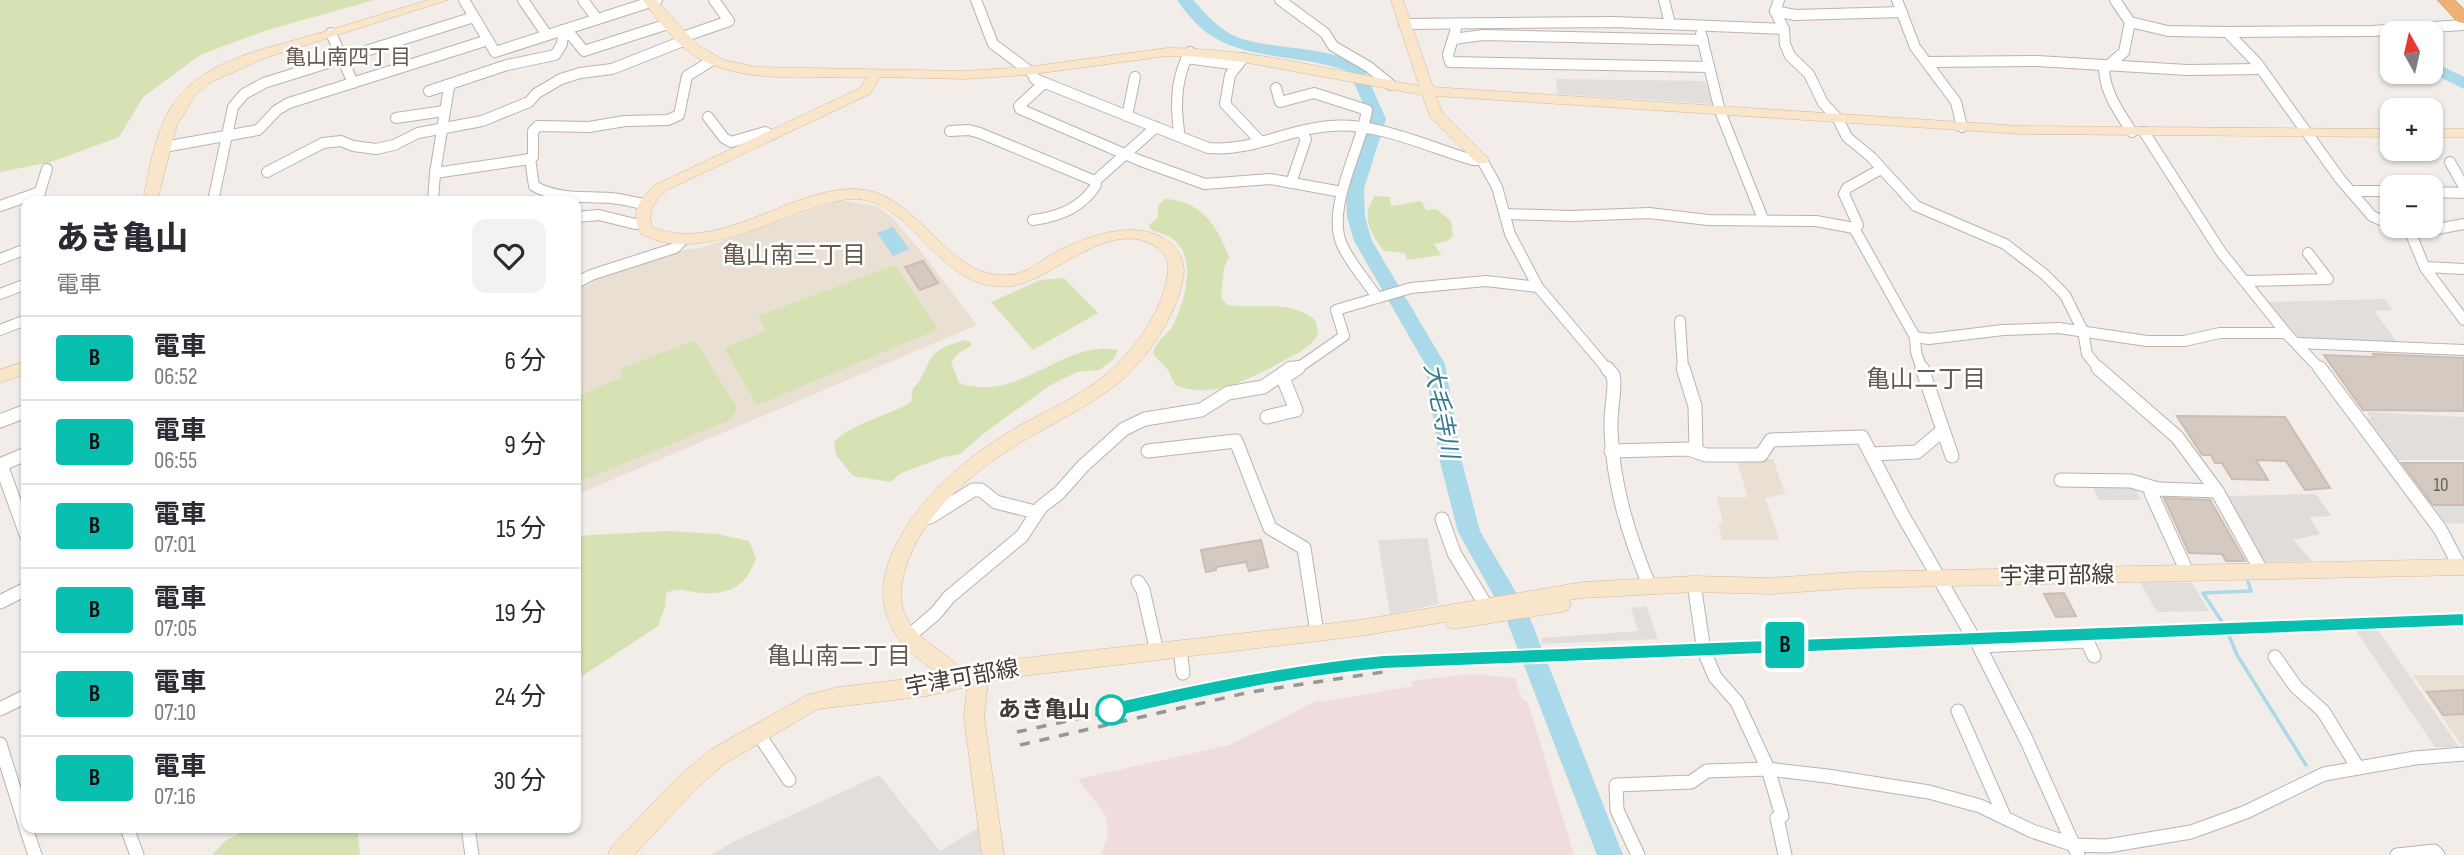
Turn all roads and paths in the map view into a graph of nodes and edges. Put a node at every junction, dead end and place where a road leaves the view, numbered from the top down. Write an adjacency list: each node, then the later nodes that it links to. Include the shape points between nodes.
1 (442, 0): 30 (street)
2 (464, 0): 18 (street)
3 (523, 0): 31 (street)
4 (583, 0): 19 (street)
5 (714, 0): 34 (street, via 729,21)
6 (976, 0): 44 (street, via 993,44)
7 (1280, 0): 49 (street)
8 (1397, 0): 22 (street)
9 (1664, 0): 23 (street)
10 (1779, 0): 15 (street)
11 (1897, 0): 16 (street)
12 (2115, 0): 20 (street)
13 (2438, 0): 17 (street)
14 (653, 1): 19 (street); 21 (street)
15 (1775, 11): 16 (street, via 1795,15); 27 (street)
16 (1902, 12): 40 (street, via 1913,44)
17 (2457, 13): 26 (street)
18 (474, 18): 33 (street); 37 (street)
19 (597, 19): 28 (street)
20 (2130, 22): 29 (street, via 2168,31); 41 (street, via 2124,52)
21 (668, 24): 28 (street, via 584,51); 34 (street)
22 (1404, 24): 24 (street); 53 (street)
23 (1670, 24): 24 (street, via 1538,21); 25 (street)
24 (1457, 25): 32 (street)
25 (1699, 25): 27 (street); 35 (street)
26 (2464, 25): 29 (street)
27 (1784, 29): 60 (street, via 1790,56 1809,74 1823,103)
28 (564, 32): 31 (street); 50 (street, via 555,55 507,65)
29 (2227, 32): 43 (street)
30 (331, 33): 37 (street); 77 (street, via 237,63 203,80 178,103)
31 (547, 36): 33 (street, via 495,52)
32 (1453, 39): 35 (street, via 1483,35); 42 (street, via 1450,62)
33 (488, 40): 47 (street)
34 (681, 40): 38 (street); 54 (street, via 612,69 561,79)
35 (1703, 40): 42 (street)
36 (1188, 55): 39 (street); 44 (street, via 1167,52); 75 (street, via 1175,113)
37 (343, 59): 47 (street); 73 (street, via 264,83 244,94 233,107)
38 (711, 61): 45 (street, via 756,71); 61 (street, via 687,76 679,115 668,121 625,121 589,128)
39 (1240, 61): 49 (street); 76 (street, via 1230,75 1225,104)
40 (1926, 62): 41 (street); 63 (street, via 1961,107)
41 (2107, 66): 43 (street); 68 (street, via 2103,75 2110,96)
42 (1709, 67): 56 (street)
43 (2261, 69): 69 (street)
44 (1027, 71): 45 (street); 48 (street)
45 (875, 75): 74 (street, via 865,90)
46 (1135, 77): 57 (street)
47 (353, 83): 73 (street, via 289,103 258,130)
48 (1042, 84): 57 (street); 78 (street, via 1020,109)
49 (1387, 85): 53 (street)
50 (449, 87): 52 (street); 55 (street)
51 (1276, 88): 65 (street, via 1280,102 1314,93 1367,110)
52 (429, 91)
53 (1425, 91): 56 (street); 80 (street, via 1435,114)
54 (529, 102): 61 (street); 64 (street, via 482,121)
55 (444, 111): 59 (street); 64 (street)
56 (1720, 111): 60 (street); 105 (street)
57 (1127, 116): 62 (street)
58 (708, 117): 74 (street, via 731,142 765,132)
59 (396, 118)
60 (1838, 119): 63 (street); 83 (street, via 1847,137)
61 (538, 126): 79 (street, via 533,131)
62 (1156, 127): 75 (street); 78 (street)
63 (1962, 127): 68 (street)
64 (440, 129): 84 (street, via 376,149 323,142); 85 (street)
65 (1367, 130): 67 (street, via 1329,125); 80 (street); 91 (street)
66 (950, 131): 86 (street, via 979,133)
67 (1301, 132): 76 (street); 87 (street, via 1306,139)
68 (2138, 132): 69 (street); 120 (street, via 2221,252)
69 (2305, 132): 70 (street); 89 (street)
70 (2380, 133)
71 (2443, 133): 72 (street)
72 (2464, 133)
73 (227, 135): 77 (street); 96 (street)
74 (771, 135): 101 (street, via 662,187)
75 (1176, 135): 76 (street, via 1220,150)
76 (1260, 141)
77 (164, 147): 95 (street)
78 (1126, 154): 86 (street); 87 (street, via 1205,184 1270,179)
79 (530, 159): 85 (street); 98 (street, via 534,186)
80 (1482, 160): 103 (street, via 1492,172)
81 (2449, 162): 88 (street)
82 (47, 169): 94 (street)
83 (1881, 169): 110 (street, via 1844,194 1858,225); 129 (street, via 1916,206 2004,244 2043,274 2065,295)
84 (267, 172)
85 (435, 173): 97 (street)
86 (1095, 181): 106 (street, via 1093,193 1055,218)
87 (1291, 183): 91 (street)
88 (2464, 187)
89 (2350, 191): 90 (street); 107 (street)
90 (2380, 191)
91 (1342, 192): 124 (street, via 1337,226 1342,246)
92 (2443, 192): 93 (street)
93 (2464, 193)
94 (38, 196)
95 (151, 196)
96 (214, 196)
97 (433, 196)
98 (553, 196)
99 (581, 199): 101 (street, via 610,198)
100 (21, 201): 102 (street)
101 (644, 204): 108 (street)
102 (0, 206)
103 (1505, 214): 105 (street, via 1649,213 1708,220); 122 (street)
104 (581, 217): 108 (street)
105 (1763, 219): 110 (street)
106 (1033, 220)
107 (2380, 220)
108 (642, 223): 113 (street, via 656,237)
109 (2464, 224): 111 (street)
110 (1854, 228): 131 (street)
111 (2443, 228)
112 (2412, 238): 117 (street)
113 (683, 240): 119 (street, via 675,248); 154 (street, via 860,194 890,206 974,275 999,282 1020,279 1066,253 1108,238 1136,236 1167,249 1176,266 1168,301 1160,320 1128,363 1101,387 985,457 935,500)
114 (21, 249): 116 (street)
115 (2308, 253): 120 (street, via 2328,279)
116 (0, 259)
117 (2425, 267): 118 (street); 125 (street)
118 (2464, 269)
119 (581, 280)
120 (2247, 281): 130 (street)
121 (21, 286): 123 (street)
122 (1538, 287): 124 (street, via 1486,281); 143 (street, via 1613,375)
123 (0, 294)
124 (1379, 296): 134 (street, via 1336,310 1344,336)
125 (2464, 320)
126 (1680, 321): 141 (street, via 1682,365 1695,406)
127 (21, 322): 128 (street)
128 (0, 330)
129 (2083, 331): 130 (street, via 2147,341 2184,341 2220,333); 131 (street, via 2003,330); 150 (street, via 2087,354 2096,366 2181,439)
130 (2286, 333): 132 (street)
131 (1915, 337): 140 (street)
132 (2298, 343): 133 (street); 155 (street, via 2432,516)
133 (2464, 349)
134 (1297, 366): 138 (street, via 1283,378 1296,410); 152 (street, via 1263,387 1228,393 1201,410 1136,422)
135 (21, 369): 136 (street)
136 (0, 377)
137 (21, 413): 139 (street)
138 (1267, 417)
139 (0, 421)
140 (1943, 430): 144 (street, via 1925,448); 146 (street)
141 (1696, 450): 143 (street); 144 (street, via 1706,455 1761,455 1771,440 1862,437)
142 (1148, 451): 166 (street, via 1236,441 1270,528 1304,548)
143 (1611, 451): 161 (street, via 1617,496)
144 (1872, 454): 158 (street)
145 (21, 456): 147 (street)
146 (1952, 456)
147 (1, 465): 151 (street)
148 (2061, 480): 149 (street, via 2131,481)
149 (2158, 489): 150 (street); 157 (street, via 2151,493)
150 (2217, 491): 156 (street)
151 (20, 499)
152 (1035, 512): 154 (street, via 996,502 981,490 973,490); 167 (street, via 1022,536)
153 (1442, 519): 164 (street, via 1454,553)
154 (920, 520): 167 (street, via 906,543 892,584 891,602)
155 (2463, 570): 156 (street, 宇津可部線)
156 (2262, 572): 157 (street, 宇津可部線)
157 (2188, 574): 158 (street, 宇津可部線)
158 (1939, 579): 160 (street, 宇津可部線, via 1771,586); 165 (street)
159 (1138, 582): 169 (street)
160 (1694, 584): 161 (street, 宇津可部線); 182 (street, via 1704,652 1715,677 1737,702)
161 (1650, 587): 164 (street, 宇津可部線)
162 (21, 592): 163 (street)
163 (0, 602)
164 (1491, 608): 166 (street, 宇津可部線)
165 (1969, 632)
166 (1317, 633): 168 (street, 宇津可部線)
167 (908, 637): 174 (street)
168 (1180, 650): 169 (street, 宇津可部線); 172 (street)
169 (1157, 652): 173 (street, 宇津可部線)
170 (2094, 656): 190 (street, via 2087,641 1979,646)
171 (2275, 657): 181 (street, via 2296,687 2323,711)
172 (1183, 673)
173 (978, 676): 174 (street, 宇津可部線); 195 (street, via 974,717)
174 (957, 681): 178 (street, 宇津可部線, via 814,701)
175 (21, 698): 176 (street)
176 (0, 709)
177 (1958, 711): 186 (street)
178 (758, 733): 184 (street); 194 (street, 宇津可部線, via 717,757 686,784)
179 (0, 744): 183 (street)
180 (2464, 754): 181 (street)
181 (2358, 768): 190 (street, via 2324,774 2246,812 2191,832)
182 (1768, 769): 186 (street, via 1894,785 1980,806); 196 (street, via 1707,771 1691,782 1616,785 1617,810); 197 (street, via 1782,816 1777,818)
183 (5, 778): 185 (street)
184 (789, 780)
185 (21, 815)
186 (2005, 818): 190 (street)
187 (28, 833): 191 (street)
188 (129, 833): 192 (street)
189 (469, 833): 193 (street)
190 (2076, 850)
191 (35, 855)
192 (137, 855)
193 (472, 855)
194 (618, 855)
195 (993, 855)
196 (1638, 855)
197 (1785, 855)
198 (2397, 855): 199 (street, via 2434,851)
199 (2438, 855)

